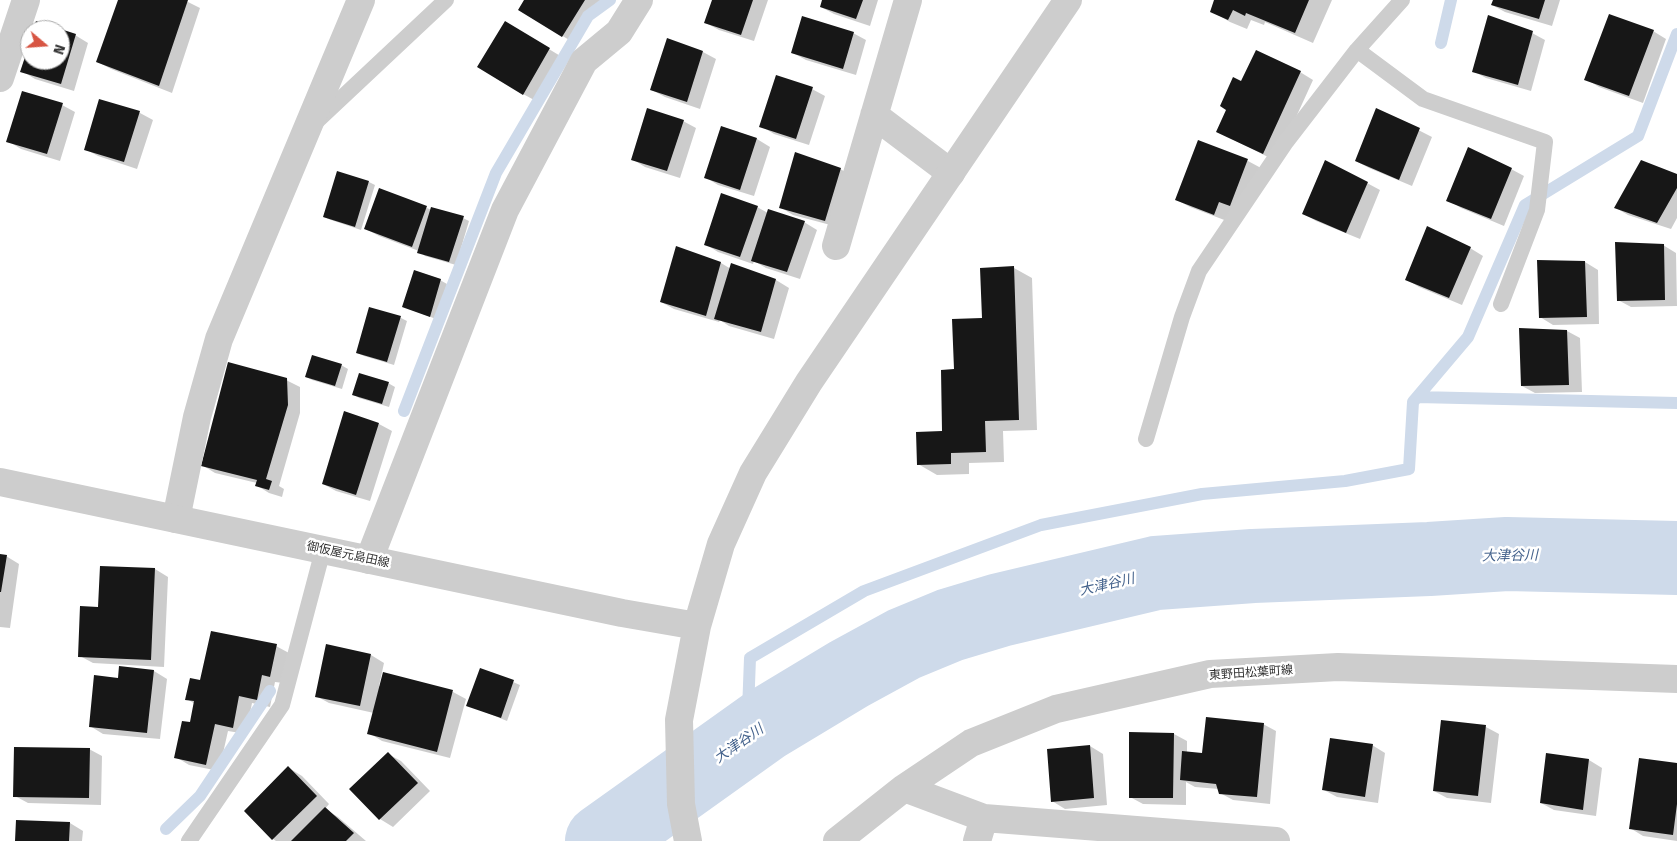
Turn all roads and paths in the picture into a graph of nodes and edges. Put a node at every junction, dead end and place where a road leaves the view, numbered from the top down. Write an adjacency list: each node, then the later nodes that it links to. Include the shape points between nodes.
1 (26, 0): 9 (street)
2 (361, 0): 11 (street)
3 (446, 0): 11 (lane)
4 (639, 0): 19 (street, via 619,32 584,61 505,210)
5 (908, 0): 10 (street)
6 (1068, 0): 12 (street)
7 (1402, 0): 8 (lane)
8 (1357, 50): 14 (lane, via 1423,98 1544,142 1537,210); 15 (lane, via 1286,142 1199,271)
9 (0, 78)
10 (874, 115): 12 (street); 13 (street)
11 (307, 130): 17 (street, via 219,339 196,417)
12 (951, 173): 20 (street, via 809,382 753,473 721,544)
13 (836, 246)
14 (1500, 304)
15 (1146, 439)
16 (0, 482): 17 (street, 御仮屋元島田線)
17 (176, 519): 18 (street, 御仮屋元島田線)
18 (323, 550): 19 (street, 御仮屋元島田線); 25 (lane, via 282,705)
19 (369, 560): 20 (street, 御仮屋元島田線)
20 (697, 626): 26 (street, via 679,720 681,804)
21 (1677, 679): 22 (street, 東野田松葉町線, via 1338,667 1210,674 1056,709 971,743)
22 (904, 788): 23 (street); 27 (street, 東野田松葉町線)
23 (981, 829): 24 (street)
24 (1099, 834): 28 (street)
25 (189, 841)
26 (688, 841)
27 (837, 841)
28 (1276, 841)

